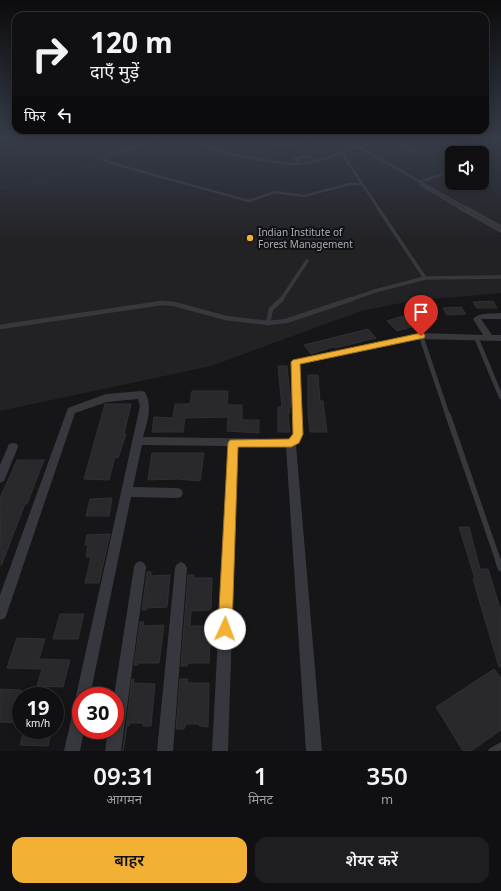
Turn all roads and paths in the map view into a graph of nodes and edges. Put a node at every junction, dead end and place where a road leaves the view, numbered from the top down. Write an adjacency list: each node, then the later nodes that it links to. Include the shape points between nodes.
1 (70, 172): 10 (path, via 40,183)
2 (144, 172): 9 (lane, via 249,201 275,192 304,196 350,184)
3 (354, 172): 9 (lane)
4 (399, 172): 7 (lane)
5 (402, 172): 8 (lane)
6 (445, 173): 8 (lane)
7 (416, 182): 8 (lane); 12 (lane)
8 (420, 182): 11 (lane)
9 (361, 184): 15 (lane)
10 (0, 189)
11 (501, 227)
12 (501, 231)
13 (307, 261): 17 (lane, via 284,297 271,309)
14 (501, 277): 15 (lane)
15 (425, 278): 17 (lane, via 375,291 286,321)
16 (501, 316): 21 (street, via 479,317)
17 (268, 323): 18 (lane, via 226,318 161,303)
18 (0, 327)
19 (421, 336): 20 (street); 26 (street, via 296,362 298,434); 33 (lane)
20 (476, 337): 21 (street); 23 (lane)
21 (489, 337): 22 (street)
22 (501, 338)
23 (501, 398)
24 (138, 441): 25 (street); 29 (street); 34 (street, via 145,406 142,395 106,398 71,411)
25 (233, 443): 26 (street); 41 (street)
26 (291, 443): 42 (street)
27 (13, 447): 28 (street)
28 (0, 478)
29 (127, 492): 30 (street); 35 (street)
30 (177, 493)
31 (140, 567): 39 (street)
32 (181, 568): 40 (street)
33 (501, 568)
34 (0, 612)
35 (85, 687)
36 (74, 739): 38 (street)
37 (501, 746): 43 (lane)
38 (72, 751)
39 (113, 751)
40 (165, 751)
41 (220, 751)
42 (314, 751)
43 (492, 751)

